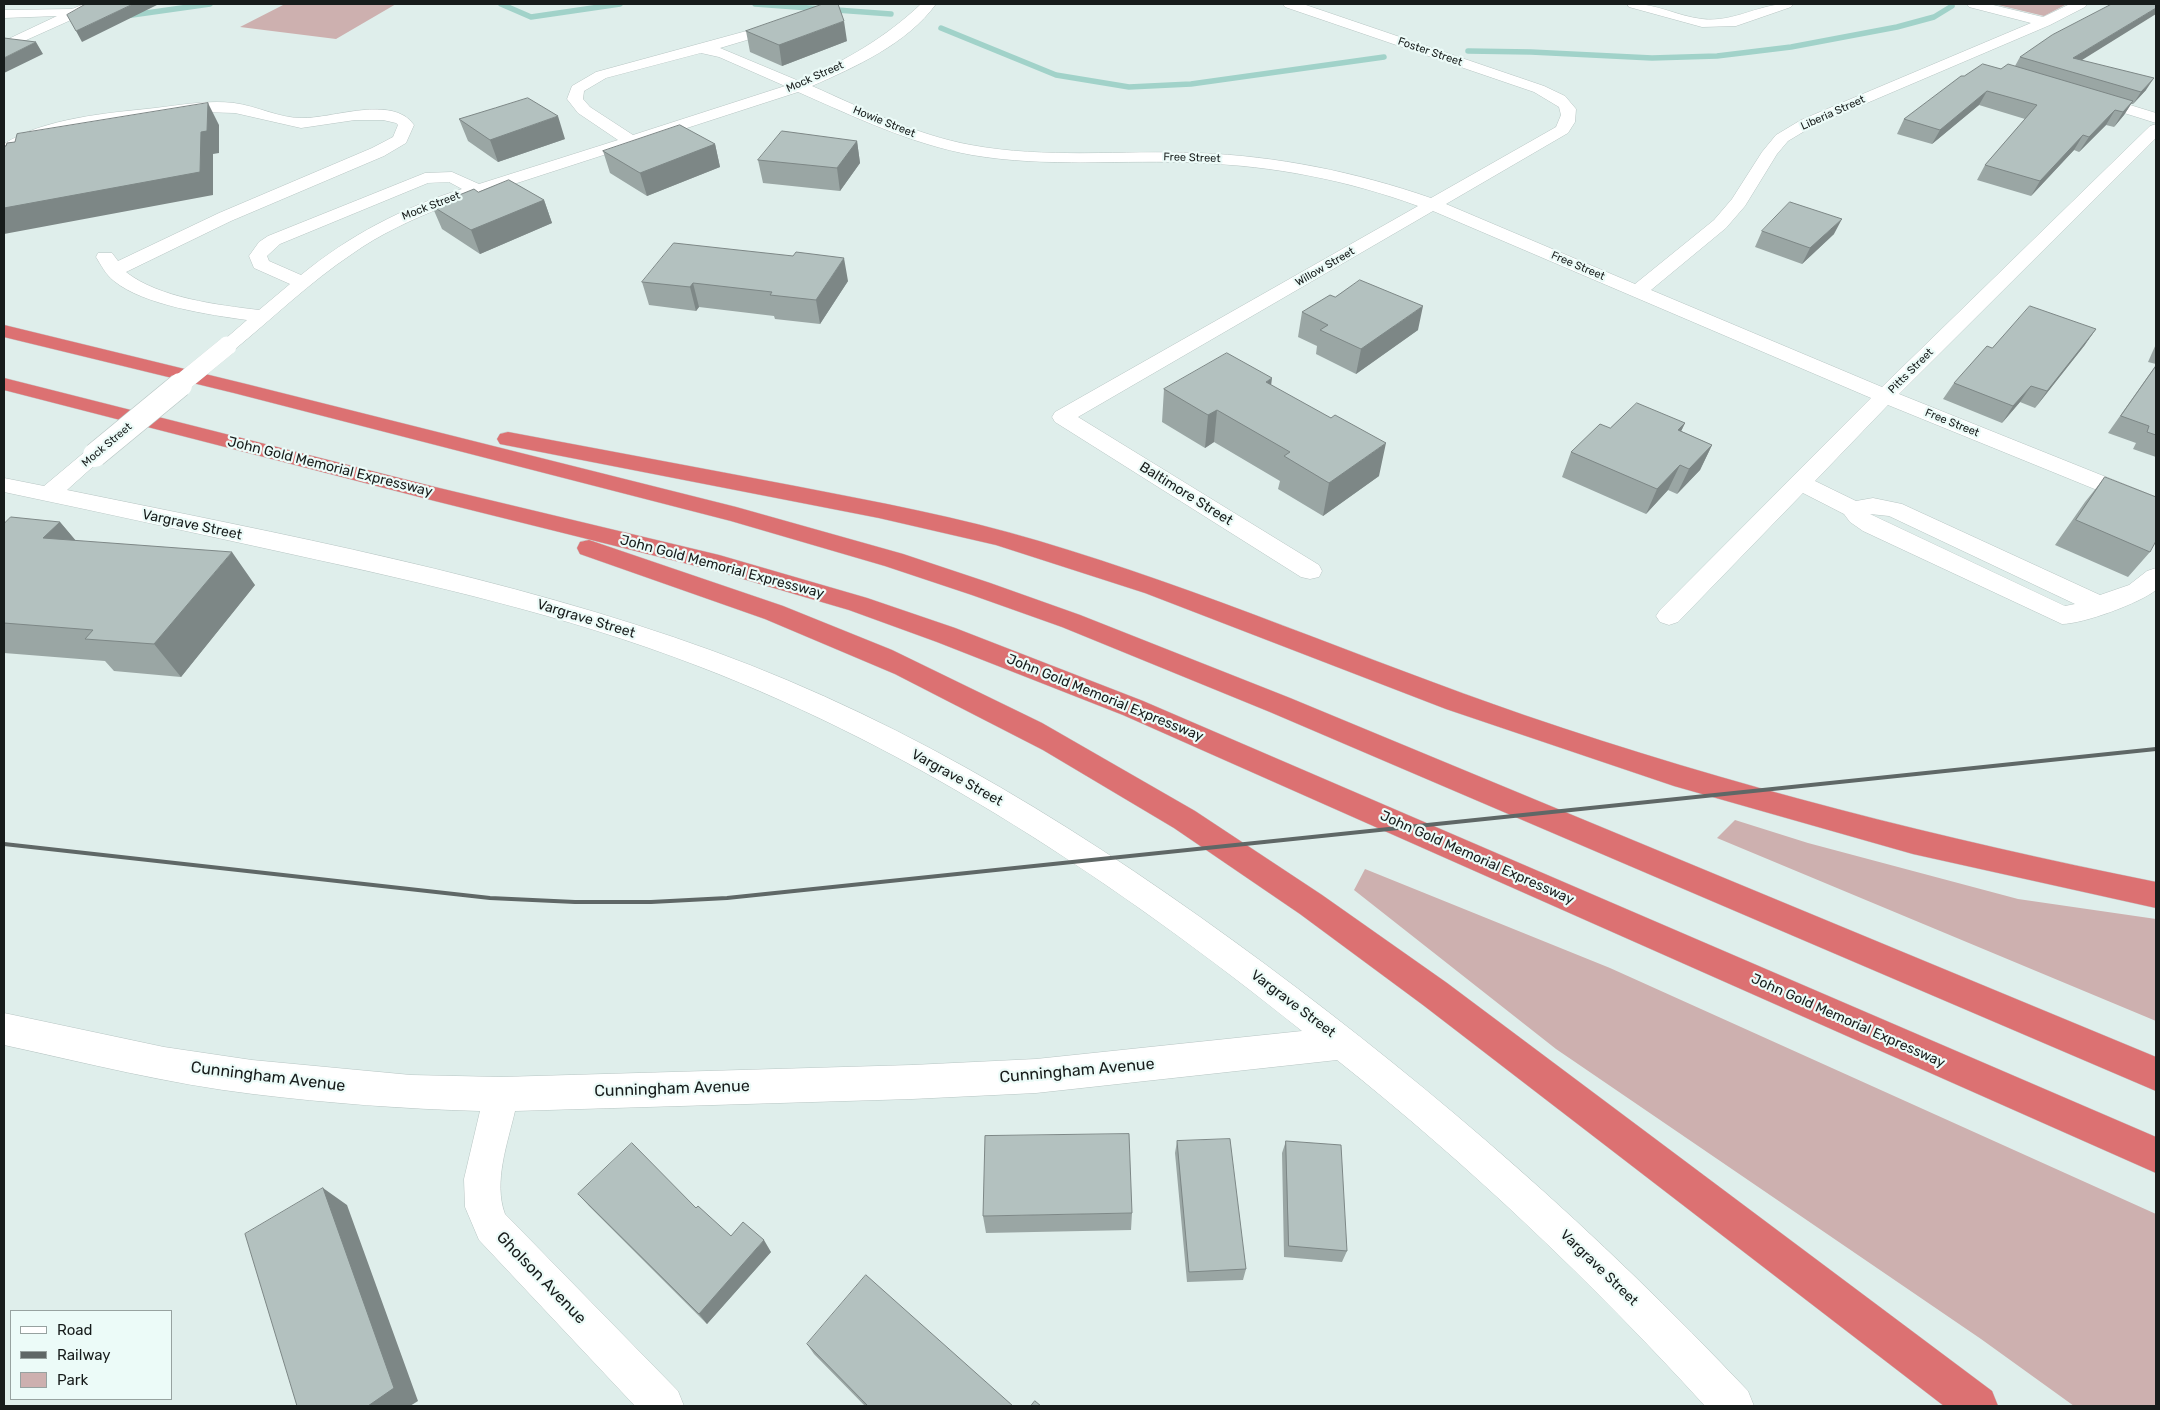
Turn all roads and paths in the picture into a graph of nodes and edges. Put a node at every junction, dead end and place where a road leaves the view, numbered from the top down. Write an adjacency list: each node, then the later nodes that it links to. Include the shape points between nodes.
1 (95, 4): 8 (street)
2 (929, 4): 16 (street, Mock Street, via 909,24 871,51)
3 (1634, 4): 4 (street, via 1702,24 1736,22)
4 (1786, 4)
5 (1974, 4): 10 (street)
6 (2080, 4): 10 (street, Liberia Street)
7 (1303, 5): 18 (street, Foster Street, via 1539,89 1557,97)
8 (78, 12): 9 (street); 12 (street)
9 (4, 14)
10 (2045, 22): 14 (street, Liberia Street)
11 (772, 28): 13 (street)
12 (4, 46)
13 (702, 49): 16 (street, Howie Street, via 723,53); 21 (street, via 601,75 576,89 575,99 584,110)
14 (1958, 59): 15 (street); 27 (street, Liberia Street, via 1806,123 1782,138 1755,172 1739,202 1720,224)
15 (1977, 65)
16 (799, 86): 21 (street, Mock Street); 22 (street, Howie Street, via 899,129)
17 (2081, 96): 19 (street)
18 (1567, 107): 25 (street, Willow Street, via 1571,117 1562,130)
19 (2156, 118)
20 (2156, 129): 32 (street, Pitts Street)
21 (631, 141): 24 (street, Mock Street)
22 (972, 150): 25 (street, Free Street, via 1053,158 1165,157 1273,163 1340,175 1395,190)
23 (4, 151): 28 (street, via 21,140 86,120 203,106 235,108 301,123 355,115 401,119 406,126 400,140 378,152 109,263 131,284 185,304)
24 (477, 190): 26 (street, Mock Street, via 430,205 375,231); 26 (street, via 452,176 426,178 265,246 258,256 261,264)
25 (1433, 205): 27 (street, Free Street); 33 (street, Willow Street)
26 (303, 282): 28 (street, Mock Street)
27 (1638, 291): 32 (street, Free Street)
28 (263, 316): 36 (street, Mock Street, bridge)
29 (4, 331): 31 (highway)
30 (4, 384): 37 (highway, John Gold Memorial Expressway)
31 (240, 388): 44 (highway, via 961,528 1108,571 1407,684 1624,760 1751,798 1965,855); 47 (highway, via 774,525 894,560 1062,618 1280,705)
32 (1885, 396): 34 (street, Pitts Street); 38 (street, Free Street)
33 (1063, 417): 41 (street, Baltimore Street)
34 (1801, 483): 42 (street, via 1853,509 1858,517 1871,525 2062,615 2073,615 2138,591); 43 (street, Pitts Street)
35 (4, 485): 36 (street, Vargrave Street)
36 (48, 494): 39 (street, Vargrave Street)
37 (434, 494): 49 (highway, John Gold Memorial Expressway, via 776,578 1036,668 1239,753); 52 (highway, via 736,599 882,656 1054,743 1154,801 1354,934)
38 (2156, 506)
39 (230, 533): 40 (street); 46 (street, Vargrave Street, via 500,592 640,635 786,692 939,767 1088,856)
40 (204, 552)
41 (1310, 571)
42 (2156, 577)
43 (1669, 616)
44 (2156, 895)
45 (4, 1028): 48 (street, Cunningham Avenue, via 164,1063 252,1077 411,1092)
46 (1344, 1043): 48 (street, Cunningham Avenue, via 1036,1076); 51 (street, Vargrave Street, via 1428,1112 1595,1263)
47 (2156, 1074)
48 (502, 1094): 50 (street, Gholson Avenue, via 482,1179 484,1207 492,1227)
49 (2156, 1155)
50 (663, 1406)
51 (1733, 1406)
52 (1977, 1406)

